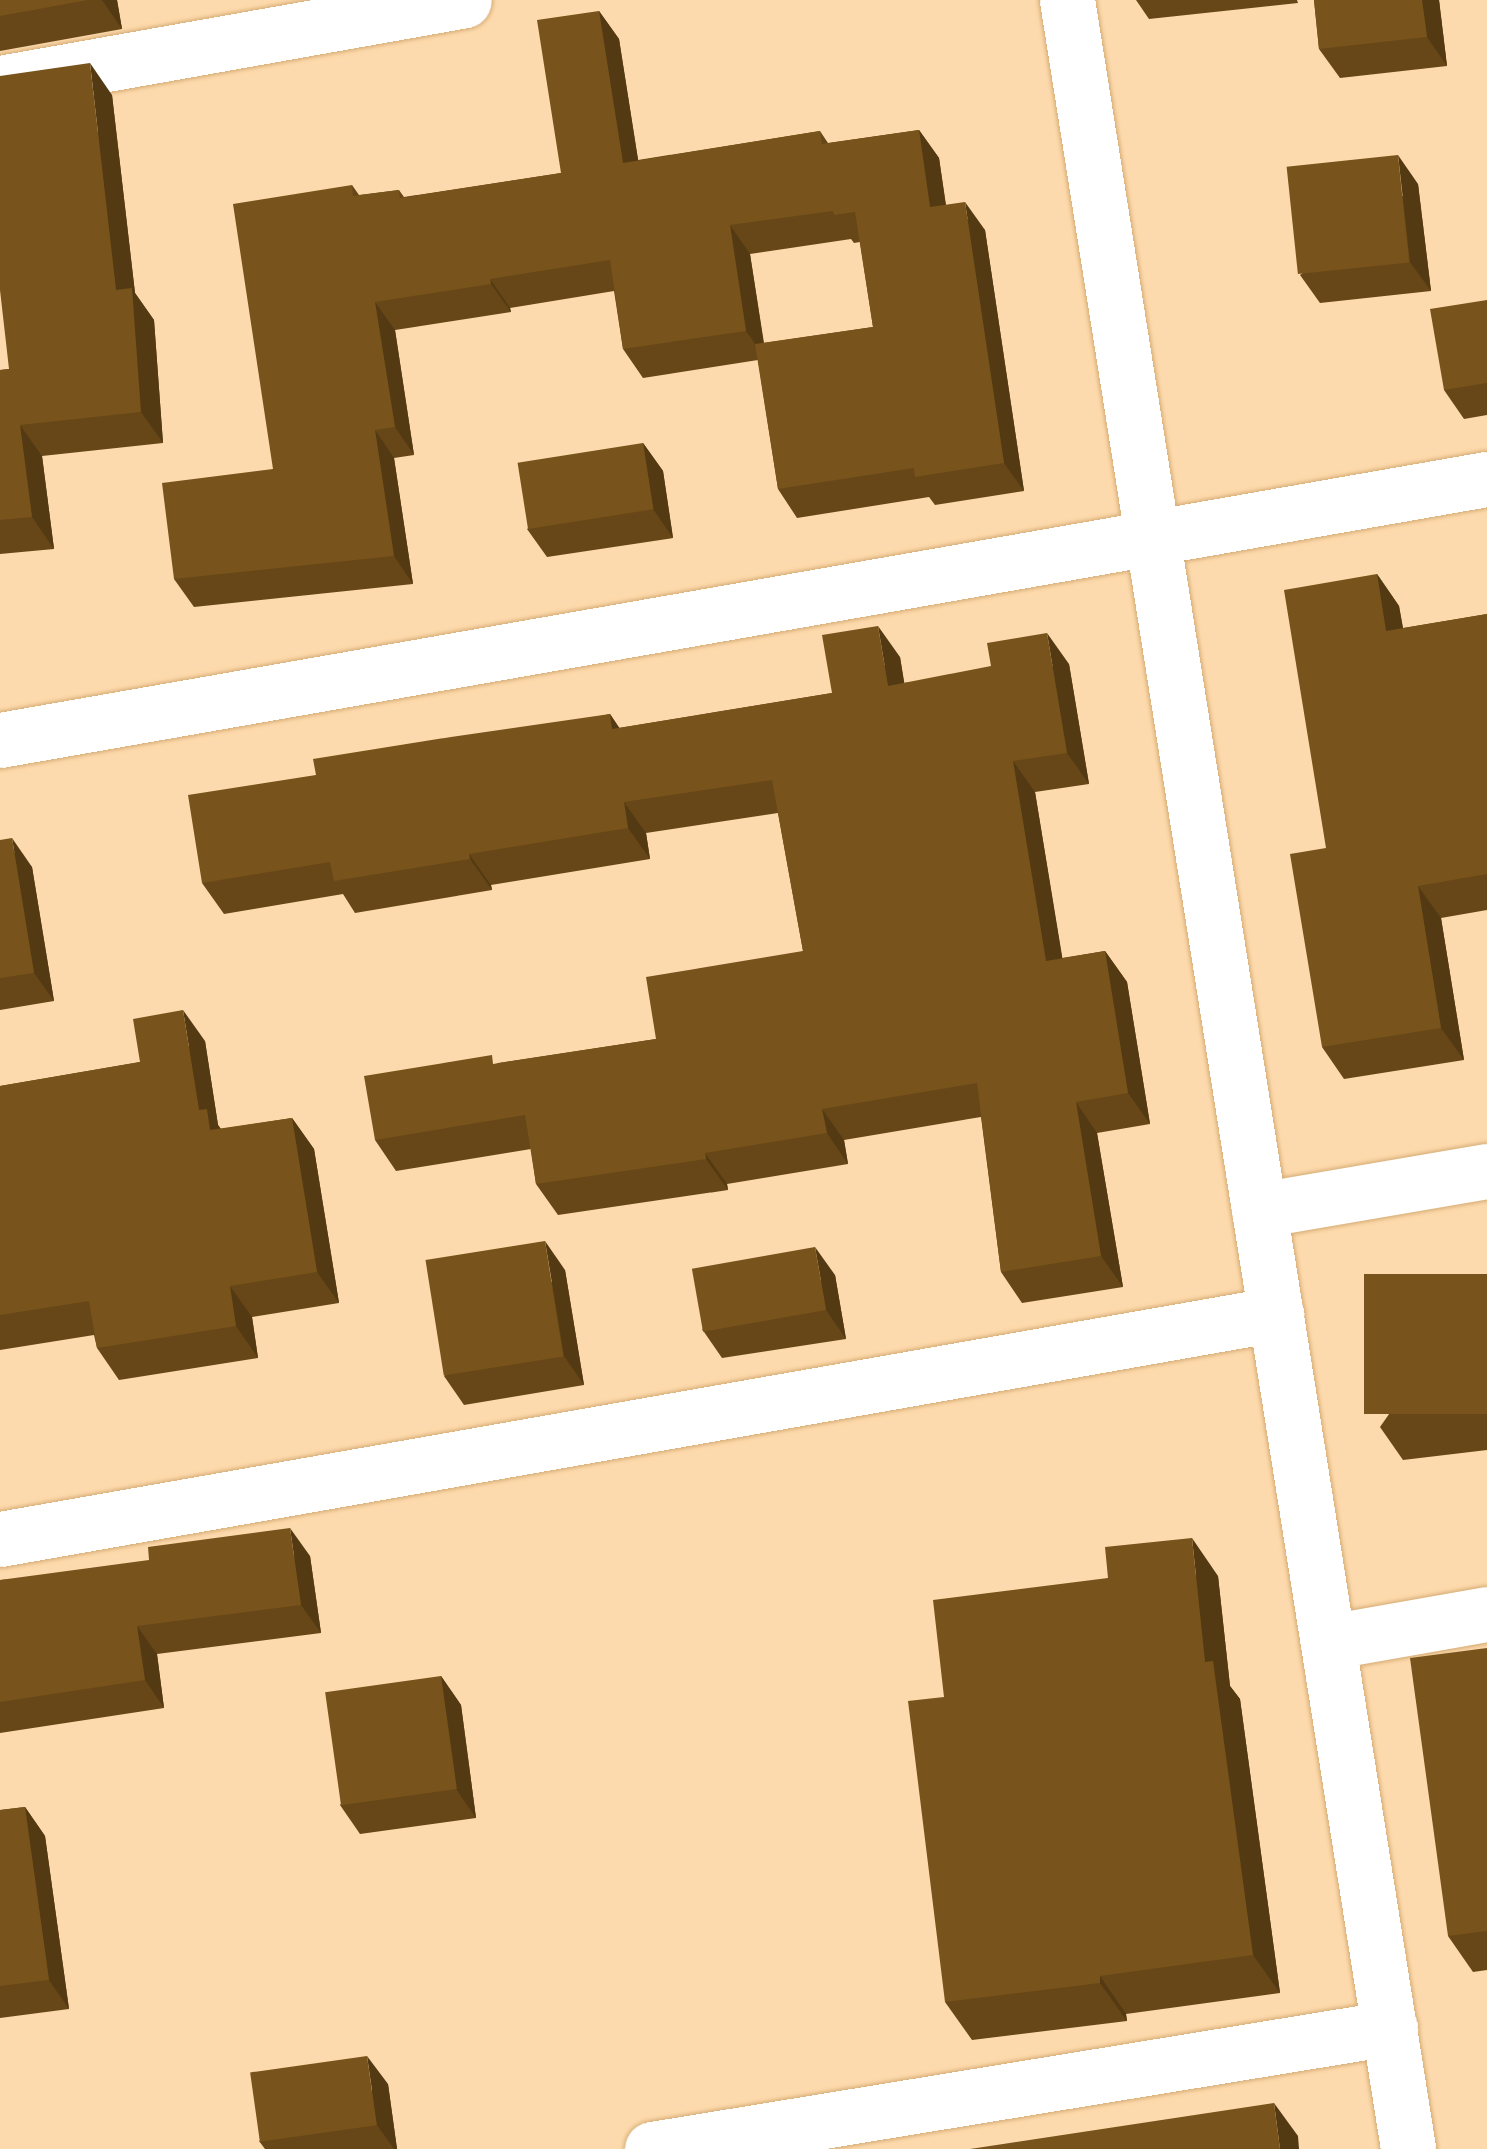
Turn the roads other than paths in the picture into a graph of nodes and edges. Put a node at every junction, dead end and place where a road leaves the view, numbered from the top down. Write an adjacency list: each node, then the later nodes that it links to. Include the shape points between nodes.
1 (464, 0): 3 (street)
2 (1067, 0): 5 (street)
3 (0, 83)
4 (1487, 479): 5 (street)
5 (1153, 538): 6 (street); 8 (street)
6 (0, 740)
7 (1487, 1171): 8 (street)
8 (1259, 1210): 9 (street)
9 (1276, 1314): 10 (street); 12 (street)
10 (0, 1539)
11 (1487, 1614): 12 (street)
12 (1328, 1642): 13 (street)
13 (1390, 2028): 14 (street); 15 (street)
14 (652, 2149)
15 (1408, 2149)

